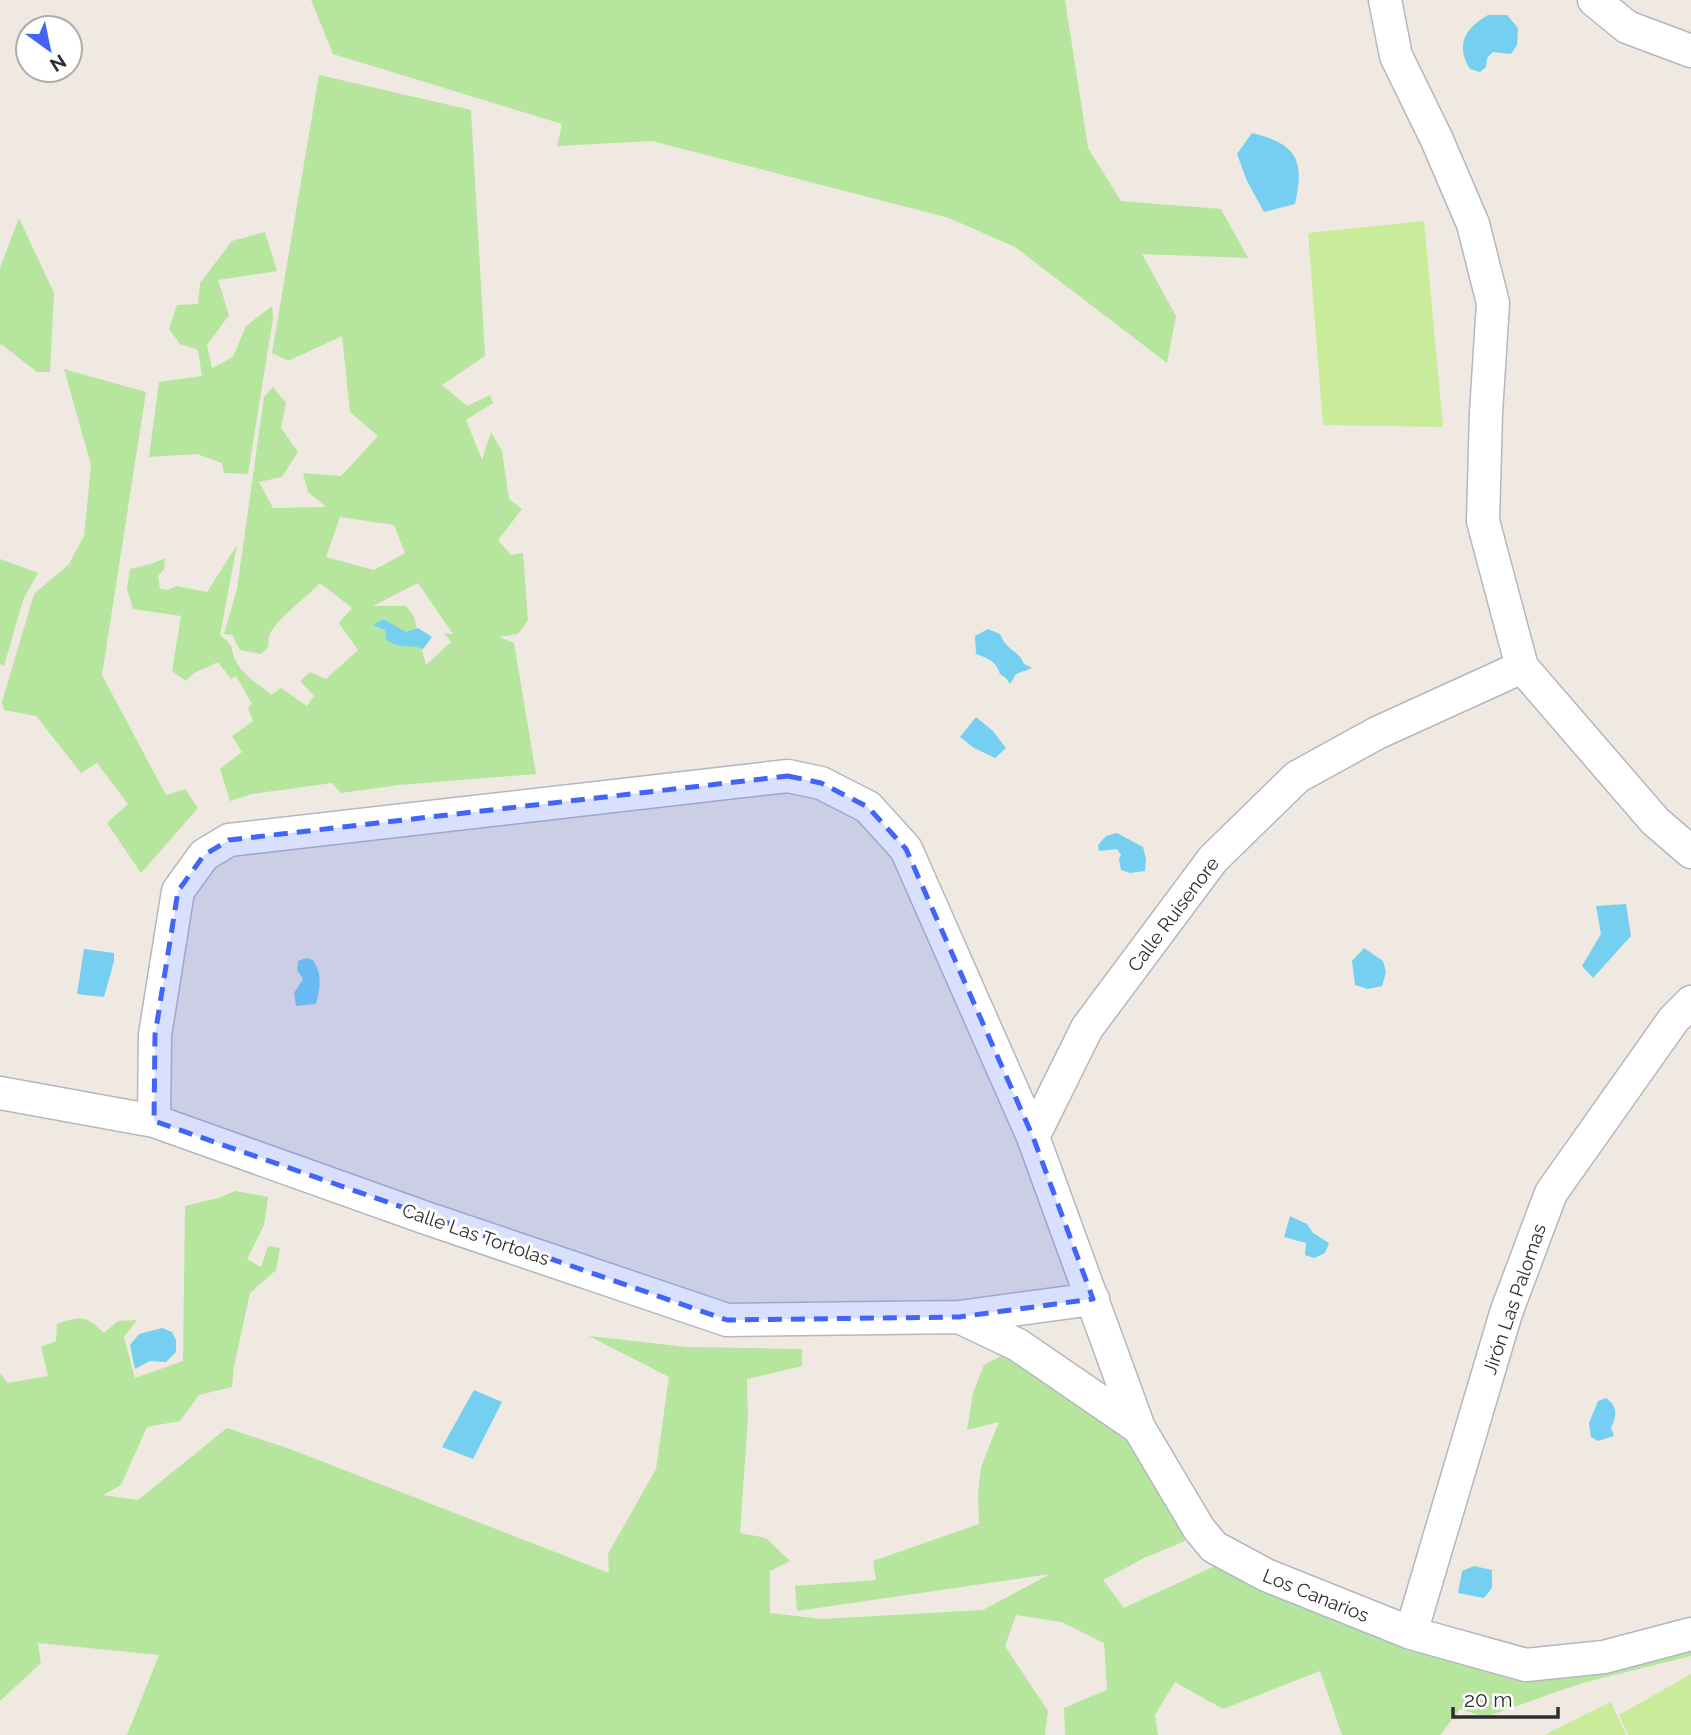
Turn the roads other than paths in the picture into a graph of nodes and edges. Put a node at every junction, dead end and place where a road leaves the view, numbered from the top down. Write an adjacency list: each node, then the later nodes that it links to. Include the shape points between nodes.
1 (1385, 0): 4 (street, via 1396,56 1473,224 1493,303 1483,521)
2 (1594, 0): 3 (street, via 1627,27)
3 (1691, 51)
4 (1522, 667): 5 (street, via 1655,821); 9 (street, Calle Ruisenore, via 1377,733 1297,777 1213,859 1087,1028)
5 (1691, 852)
6 (1691, 1002): 13 (street, Jirón Las Palomas, via 1674,1019 1551,1193 1506,1313)
7 (0, 1093): 8 (street, Calle Las Tortolas)
8 (154, 1121): 9 (street, via 155,1035 178,891 204,855 229,840 788,776 821,783 868,807 906,849); 11 (street, Calle Las Tortolas, via 727,1320)
9 (1033, 1137): 10 (street)
10 (1093, 1299): 11 (street, Calle Las Tortolas); 12 (street, Los Canarios)
11 (959, 1317): 12 (street, Calle Las Tortolas, via 1018,1345)
12 (1139, 1428): 13 (street, Los Canarios, via 1199,1529 1214,1546 1266,1575)
13 (1411, 1633): 14 (street, Los Canarios, via 1526,1665 1604,1657)
14 (1691, 1634)

